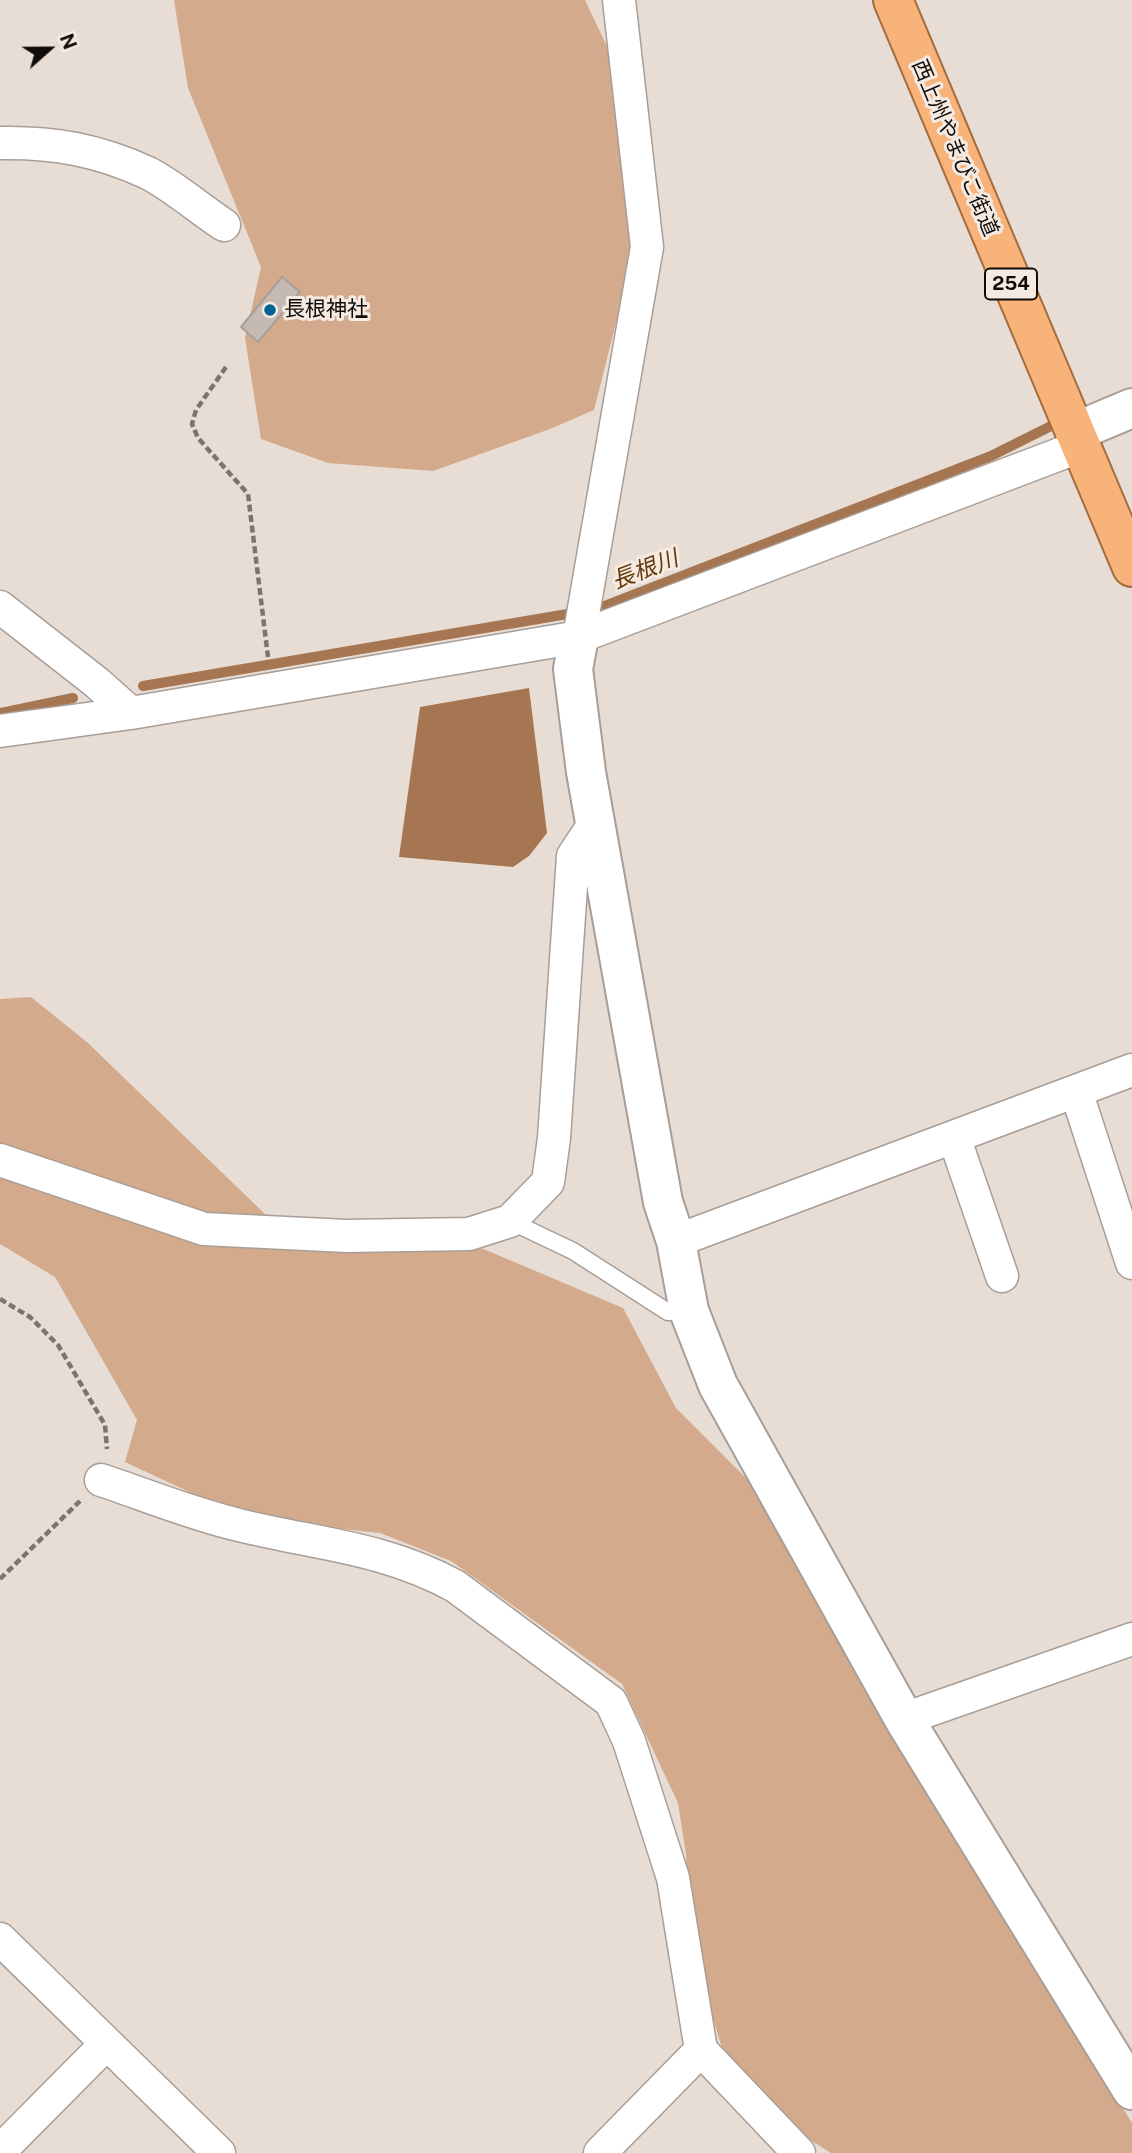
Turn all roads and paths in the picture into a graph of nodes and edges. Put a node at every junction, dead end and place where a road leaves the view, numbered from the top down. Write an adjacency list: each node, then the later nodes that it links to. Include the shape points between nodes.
1 (619, 0): 10 (street, via 647,247)
2 (893, 0): 7 (highway, 西上州やまびこ街道 / 254)
3 (0, 143): 4 (street, via 38,142 85,150 149,174)
4 (224, 225)
5 (226, 368): 11 (path, via 196,410 192,424 198,438 248,494)
6 (1132, 408): 7 (street)
7 (1078, 439): 8 (highway, 西上州やまびこ街道 / 254); 10 (street)
8 (1132, 567)
9 (0, 607): 12 (street)
10 (579, 637): 12 (street); 14 (street, via 573,669)
11 (266, 643)
12 (131, 713): 13 (street)
13 (0, 731)
14 (595, 823): 19 (street, via 573,856 548,1182); 20 (street, via 663,1202)
15 (1132, 1070): 16 (street)
16 (1076, 1091): 17 (street); 21 (street)
17 (954, 1137): 20 (street); 22 (street)
18 (0, 1160): 19 (street, via 204,1229 347,1236 468,1234)
19 (510, 1221): 24 (lane, via 573,1251 668,1312)
20 (676, 1241): 24 (street)
21 (1132, 1264)
22 (1002, 1276)
23 (0, 1298): 25 (path, via 30,1317 58,1345 105,1425 107,1452)
24 (689, 1311): 28 (street, via 718,1385)
25 (101, 1480): 26 (path); 31 (street, via 237,1525 374,1552 431,1573 611,1702 629,1741 673,1878)
26 (0, 1579)
27 (1132, 1639): 28 (street)
28 (904, 1719): 32 (street)
29 (0, 1938): 30 (street)
30 (106, 2044): 33 (street); 34 (street)
31 (701, 2050): 35 (street); 36 (street)
32 (1132, 2090)
33 (0, 2151)
34 (219, 2153)
35 (600, 2153)
36 (799, 2153)

